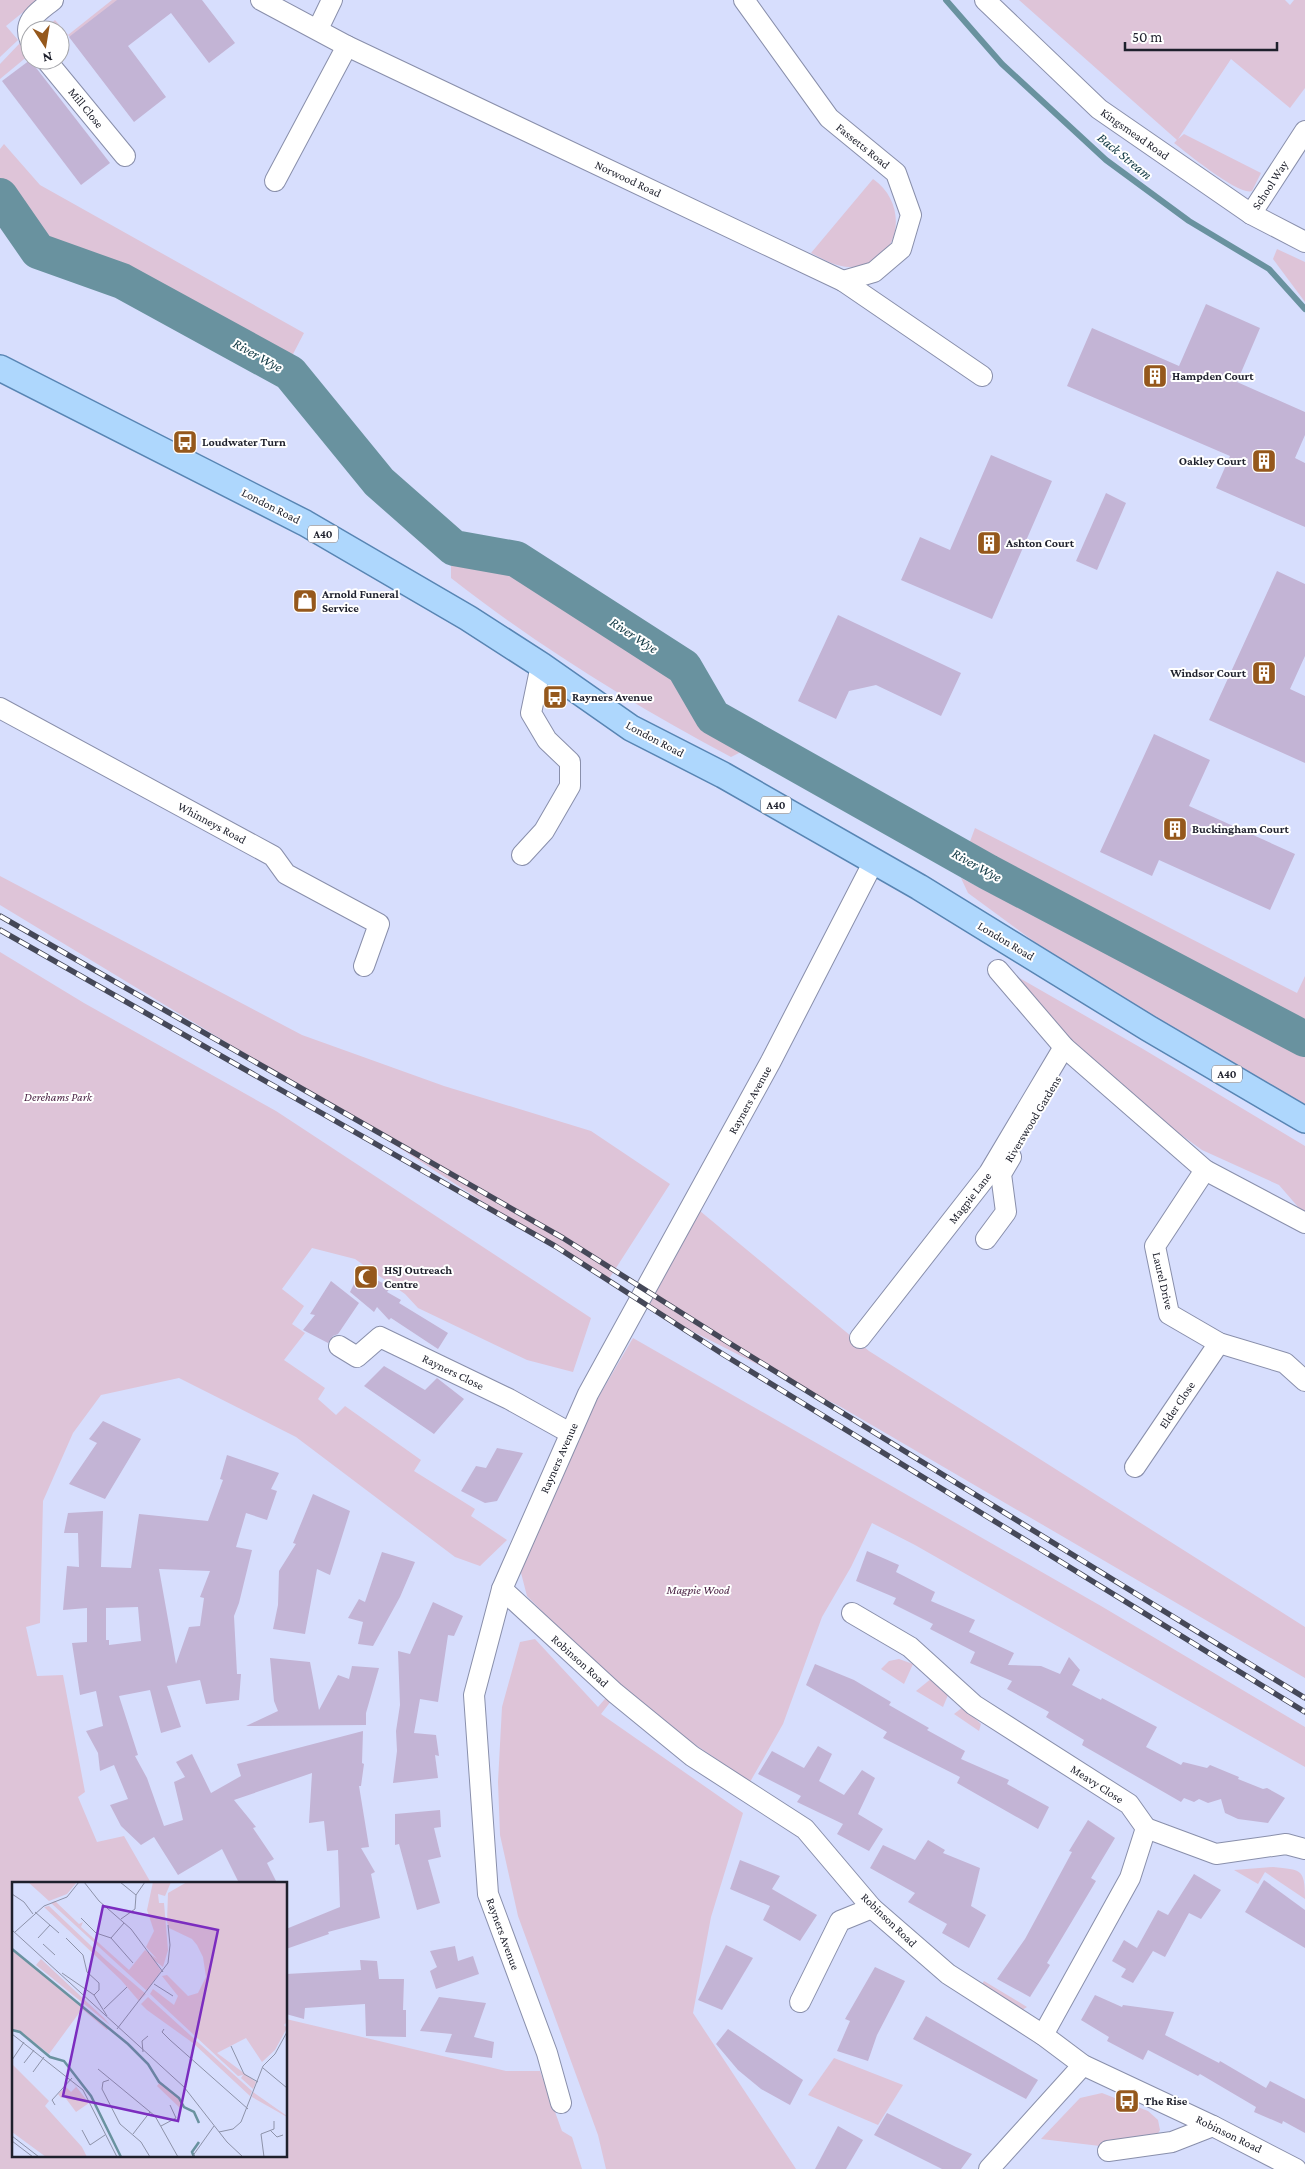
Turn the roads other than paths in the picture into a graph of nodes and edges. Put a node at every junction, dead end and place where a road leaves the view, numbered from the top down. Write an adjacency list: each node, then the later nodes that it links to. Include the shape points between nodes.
1 (53, 0): 6 (street)
2 (332, 0): 7 (street)
3 (744, 0): 15 (street, Fassetts Road, via 829,118 896,173 911,216 901,249 874,272)
4 (985, 0): 13 (street, Kingsmead Road, via 1099,109)
5 (262, 1): 7 (street, Norwood Road)
6 (31, 20)
7 (318, 29): 8 (street, Norwood Road)
8 (347, 46): 12 (street); 15 (street, Norwood Road)
9 (54, 70): 11 (street, Mill Close)
10 (1305, 131): 13 (street, School Way)
11 (125, 156)
12 (275, 182)
13 (1251, 214): 14 (street, Kingsmead Road)
14 (1305, 242)
15 (843, 281): 17 (street, Norwood Road)
16 (0, 368): 18 (main road, London Road / A40, via 305,523 468,618)
17 (982, 376)
18 (541, 665): 20 (street, via 531,713 547,740 570,762 570,786 544,831); 21 (main road, London Road / A40, via 631,728 723,775)
19 (0, 708): 22 (street, Whinneys Road, via 273,856 286,874 379,924)
20 (522, 855)
21 (874, 862): 25 (main road, London Road / A40); 33 (street, Rayners Avenue, via 771,1061)
22 (364, 966)
23 (998, 970): 24 (street)
24 (1068, 1050): 26 (street); 28 (street, Riverswood Gardens, via 1001,1174 1006,1212); 29 (street, Magpie Lane, via 989,1174)
25 (1305, 1120)
26 (1205, 1170): 27 (street); 30 (street, Laurel Drive, via 1155,1246 1169,1314)
27 (1305, 1223)
28 (986, 1239)
29 (860, 1338)
30 (1219, 1343): 32 (street, Laurel Drive, via 1285,1363); 34 (street, Elder Close)
31 (339, 1346): 33 (street, Rayners Close, via 357,1357 380,1337)
32 (1305, 1381)
33 (570, 1432): 35 (street, Rayners Avenue)
34 (1135, 1467)
35 (502, 1589): 39 (street, Robinson Road, via 615,1693 692,1756 805,1829); 43 (street, Rayners Avenue, via 474,1695 488,1894 547,2053)
36 (852, 1613): 37 (street, Meavy Close, via 910,1647 974,1705 1129,1804)
37 (1146, 1828): 38 (street, via 1216,1854 1286,1844); 41 (street, via 1130,1878)
38 (1305, 1849)
39 (872, 1908): 40 (street, via 840,1921); 41 (street, Robinson Road, via 948,1974)
40 (800, 2002)
41 (1043, 2035): 42 (street, Robinson Road)
42 (1083, 2065): 44 (street, Robinson Road); 46 (street)
43 (561, 2103)
44 (1214, 2126): 45 (street, via 1172,2142); 47 (street, Robinson Road)
45 (1108, 2151)
46 (989, 2169)
47 (1296, 2169)

